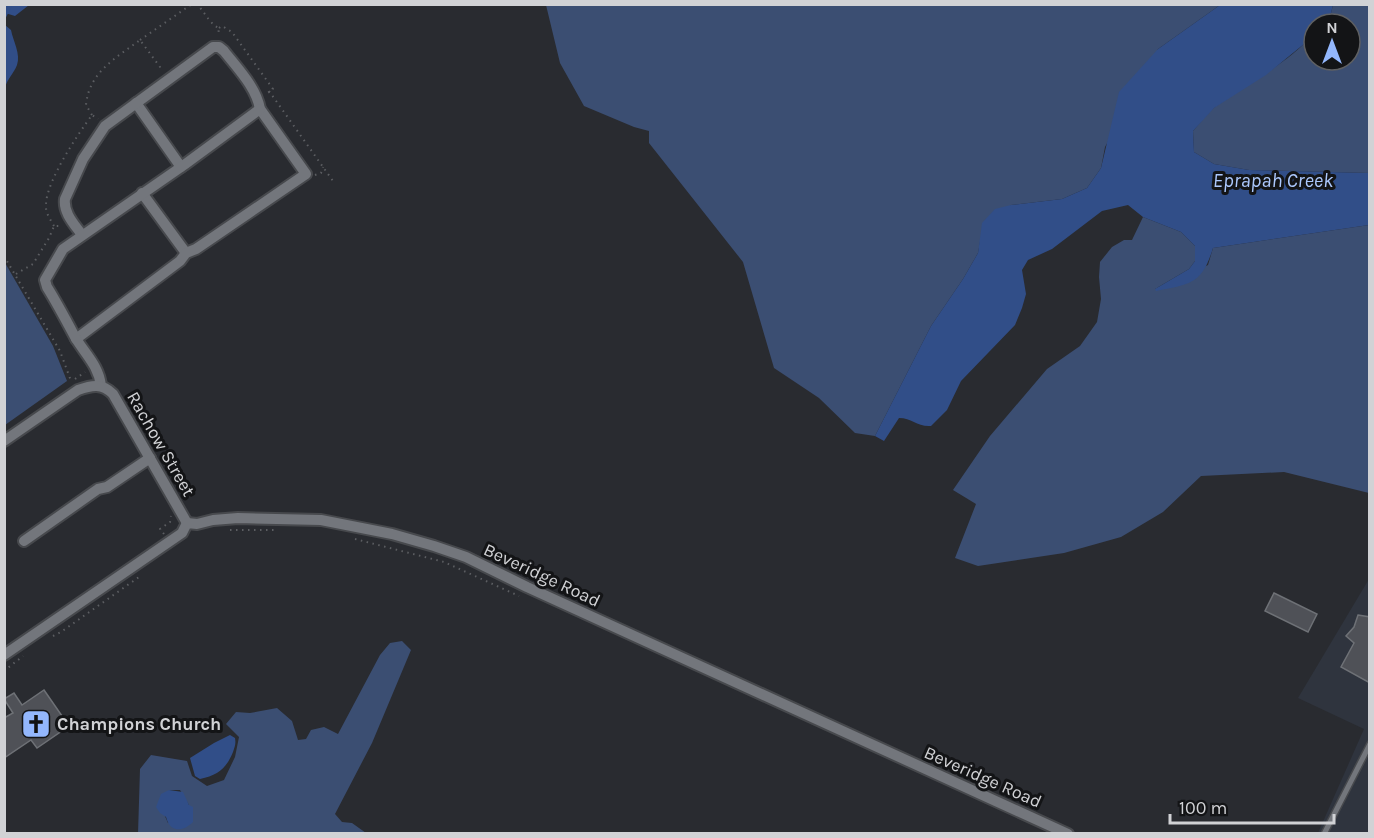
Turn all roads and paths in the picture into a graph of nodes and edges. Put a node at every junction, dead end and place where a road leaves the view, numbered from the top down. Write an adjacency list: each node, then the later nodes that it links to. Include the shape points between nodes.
1 (194, 4): 2 (path); 3 (path)
2 (219, 28): 4 (path); 6 (path, via 232,32 273,89)
3 (141, 40): 5 (path, via 160,67); 9 (path, via 108,63 91,83 86,105)
4 (219, 47): 5 (street); 8 (street, via 251,86)
5 (165, 82): 7 (street)
6 (269, 91): 8 (path); 12 (path)
7 (136, 103): 10 (street); 11 (street)
8 (259, 104): 11 (street); 16 (street, via 306,174)
9 (92, 115): 10 (path); 14 (path, via 67,152 49,193 46,204)
10 (105, 126): 15 (street, via 83,159 65,200)
11 (181, 167): 13 (street)
12 (333, 181)
13 (142, 194): 15 (street); 16 (street)
14 (54, 226): 15 (path, via 61,226); 20 (path, via 33,264)
15 (78, 238): 21 (street, via 63,249 45,280)
16 (186, 253): 21 (street)
17 (4, 256): 18 (path)
18 (9, 263): 19 (path); 20 (path)
19 (4, 266)
20 (16, 274): 23 (path)
21 (76, 339): 22 (street, via 100,375)
22 (101, 386): 23 (street); 25 (street, Rachow Street, via 113,394)
23 (78, 390): 24 (street)
24 (4, 441)
25 (150, 458): 27 (street, Rachow Street); 31 (street)
26 (171, 514): 32 (path, via 170,522 160,529)
27 (187, 523): 32 (street, via 182,533); 40 (street, Beveridge Road, via 238,518 321,520 392,534 466,557)
28 (224, 530): 29 (path)
29 (278, 530)
30 (353, 538): 34 (path, via 444,562)
31 (24, 541)
32 (169, 541): 37 (street)
33 (147, 571): 35 (path)
34 (520, 597)
35 (51, 636)
36 (25, 654): 38 (path)
37 (4, 655)
38 (4, 671)
39 (1370, 744): 41 (lane)
40 (1068, 834)
41 (1324, 834)

